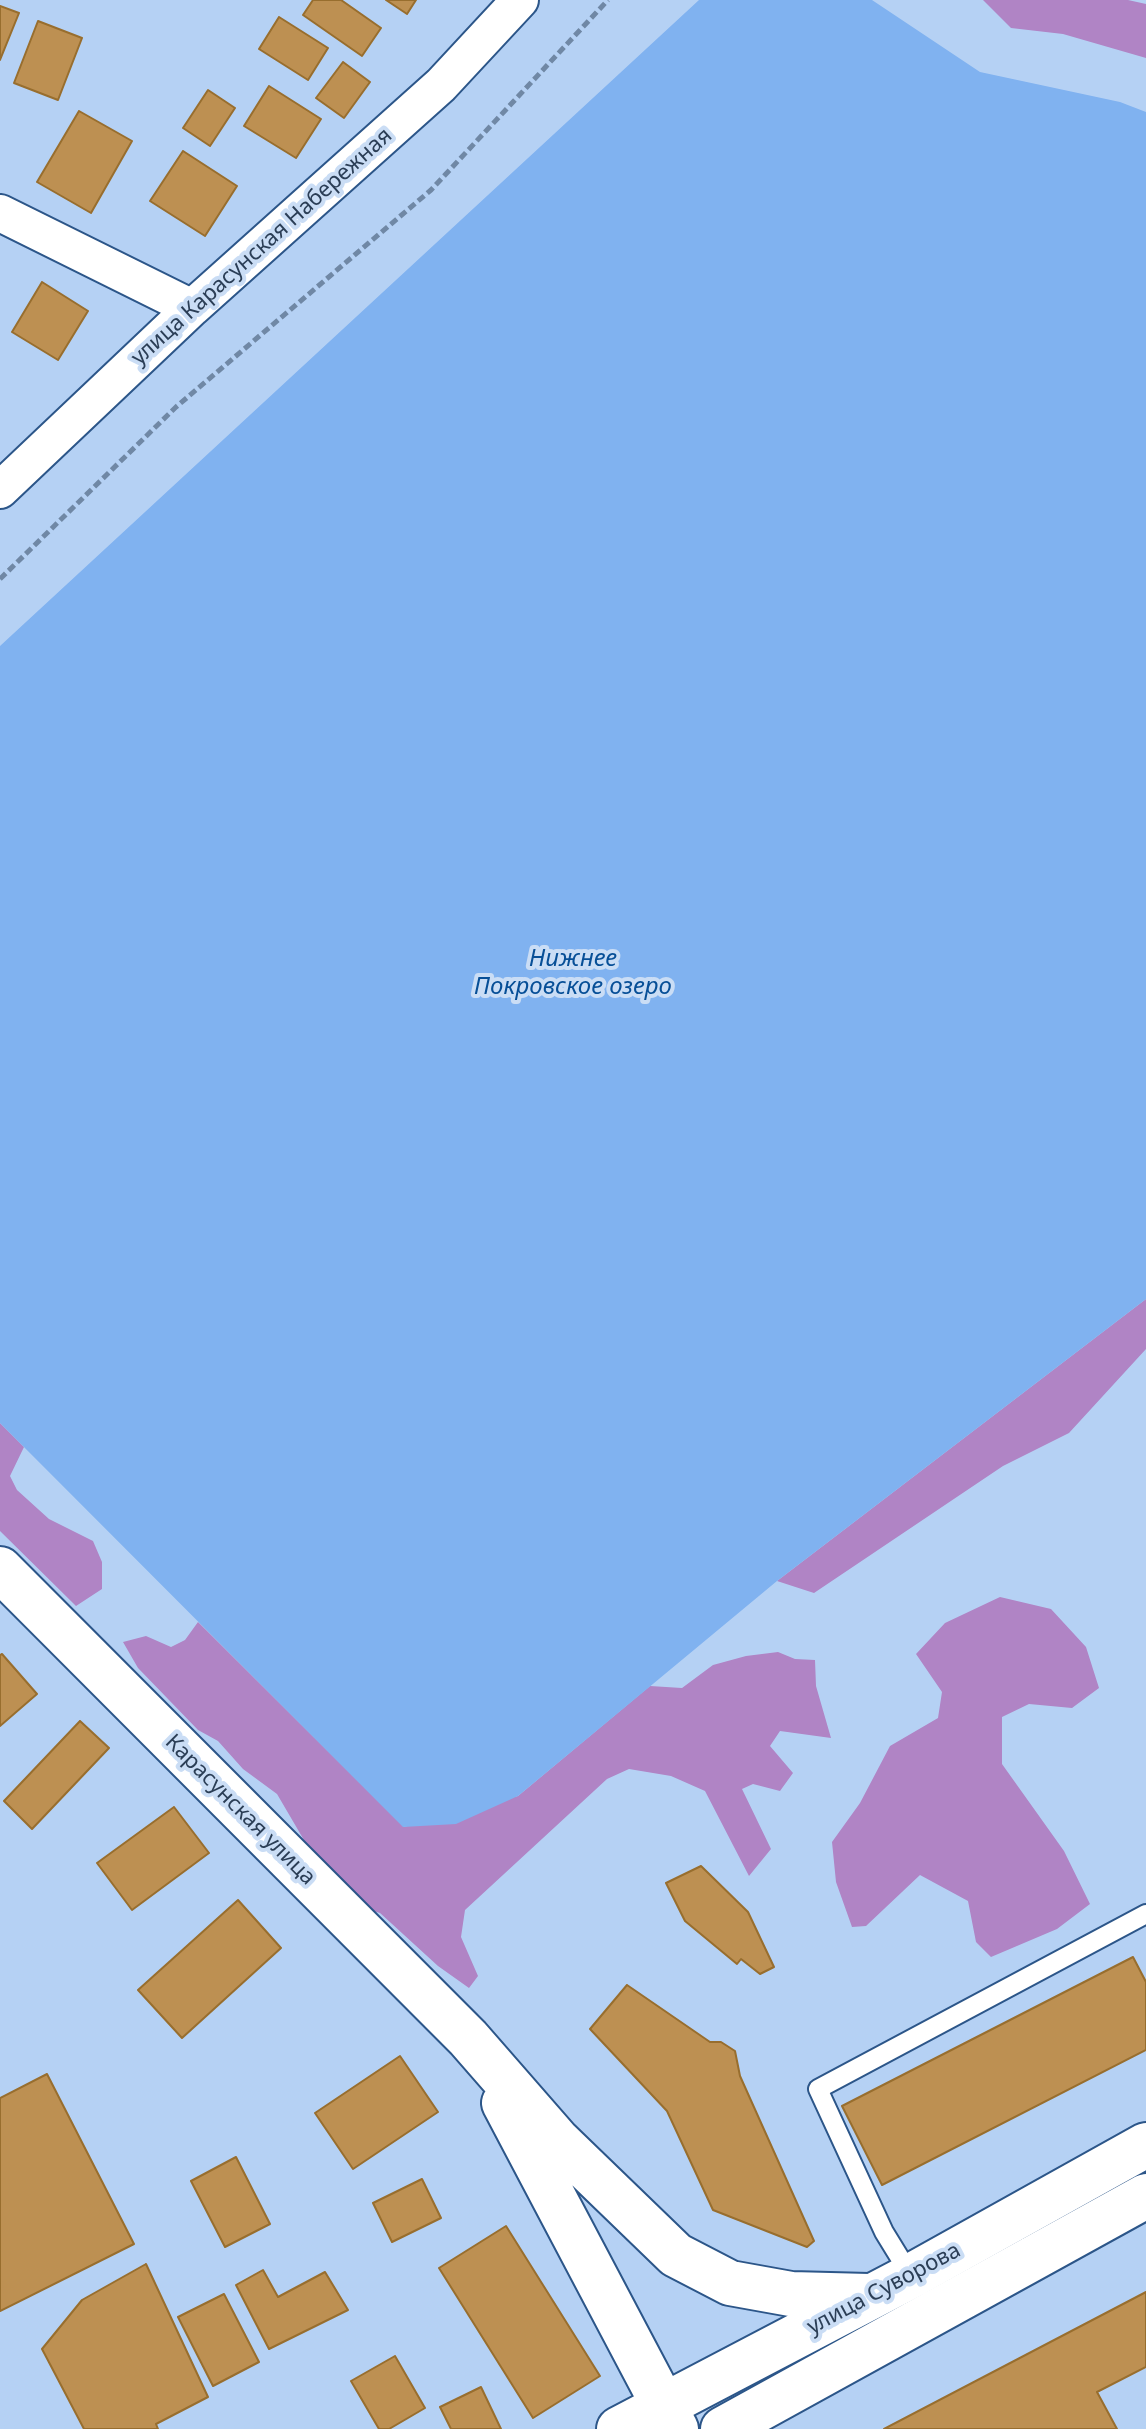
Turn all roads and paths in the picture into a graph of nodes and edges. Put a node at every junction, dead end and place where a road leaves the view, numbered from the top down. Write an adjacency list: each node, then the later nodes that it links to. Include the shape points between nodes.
1 (520, 0): 4 (street, улица Карасунская Набережная, via 441,85)
2 (608, 0): 6 (path, via 431,190 176,407)
3 (0, 213): 4 (street)
4 (192, 308): 5 (street, улица Карасунская Набережная)
5 (0, 490)
6 (0, 579)
7 (0, 1569): 9 (main road, Карасунская улица)
8 (1146, 1914): 12 (lane, via 818,2089 884,2232)
9 (479, 2051): 13 (main road, Карасунская улица, via 557,2140 676,2255 730,2283 791,2294); 14 (main road, Карасунская улица)
10 (1146, 2145): 12 (main road, улица Суворова)
11 (1146, 2196): 16 (main road, улица Суворова)
12 (911, 2276): 13 (main road, улица Суворова)
13 (869, 2296): 14 (main road, улица Суворова)
14 (670, 2417): 15 (main road, улица Суворова)
15 (619, 2429)
16 (723, 2429)

